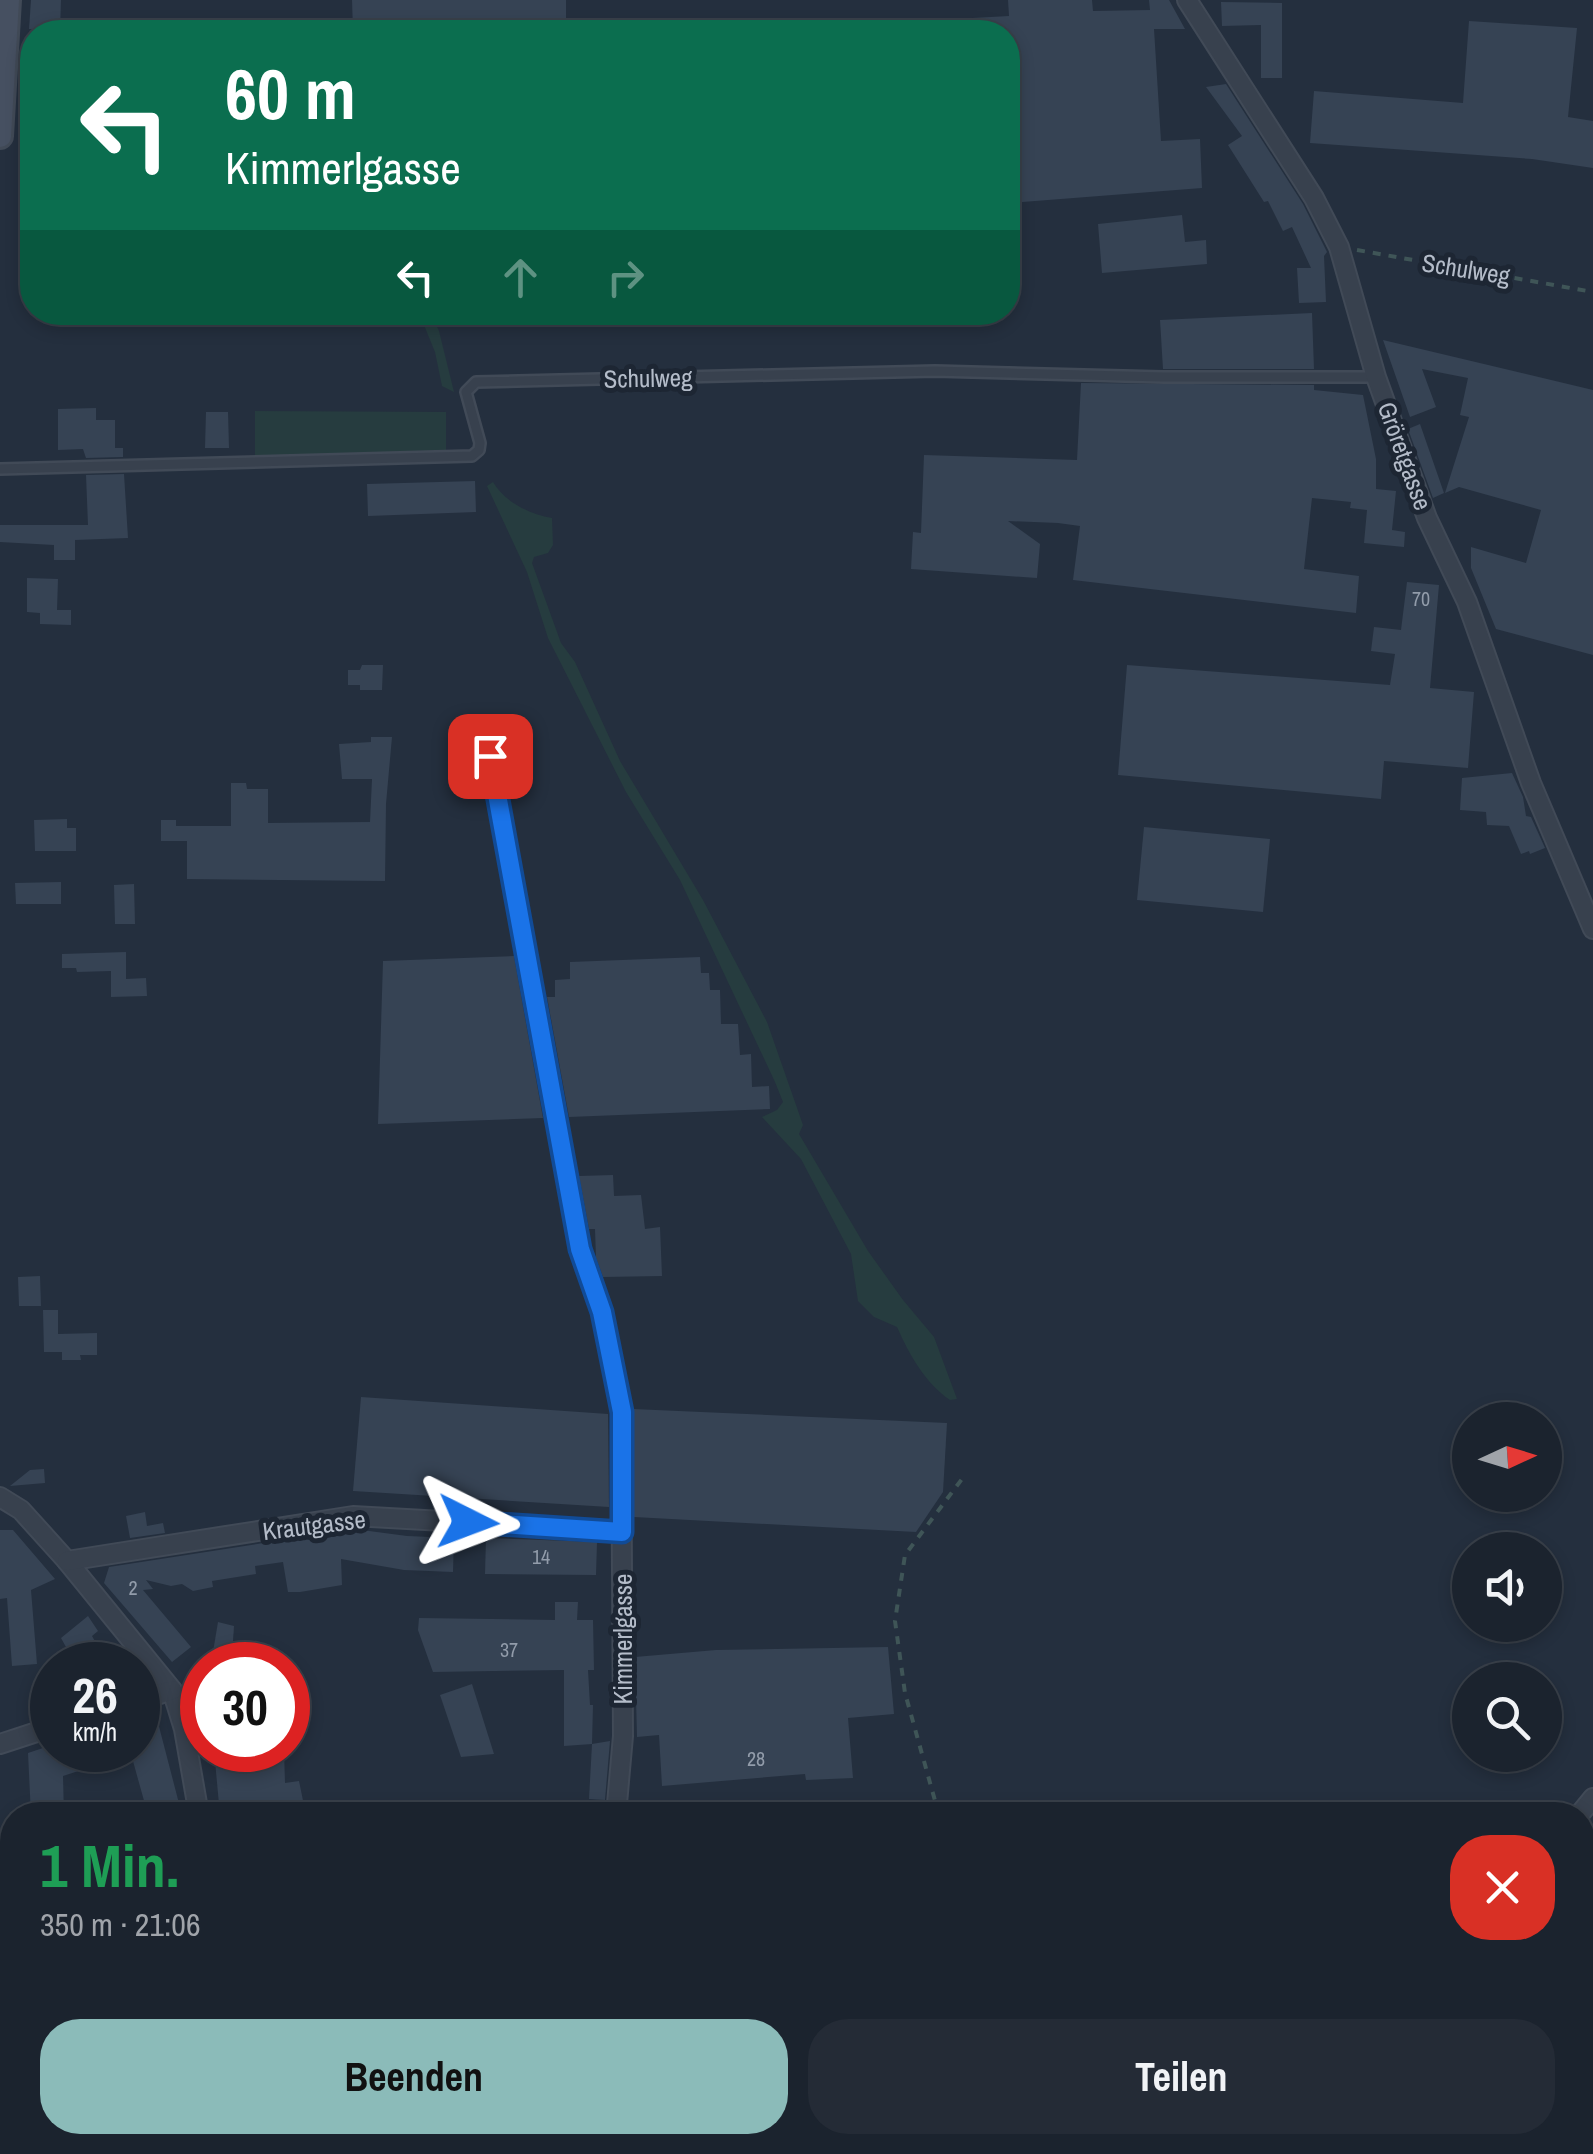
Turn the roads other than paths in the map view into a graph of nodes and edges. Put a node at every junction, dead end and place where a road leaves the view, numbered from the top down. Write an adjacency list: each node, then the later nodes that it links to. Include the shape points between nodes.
1 (8, 0): 3 (main road)
2 (1187, 0): 5 (street, Gröretgasse, via 1339,247)
3 (1, 98): 4 (main road)
4 (0, 136)
5 (1376, 377): 6 (lane, Schulweg, via 935,371 476,382 466,392 480,443 472,456); 8 (street, Gröretgasse)
6 (0, 469)
7 (490, 756): 10 (street, Kimmerlgasse, via 580,1249 602,1312 622,1412)
8 (1593, 930)
9 (0, 1496): 11 (street)
10 (622, 1532): 11 (street, Krautgasse, via 353,1516); 17 (street, Kimmerlgasse)
11 (68, 1561): 12 (street)
12 (172, 1690): 13 (street); 16 (street)
13 (160, 1694)
14 (30, 1735): 15 (street)
15 (0, 1744)
16 (198, 1802)
17 (617, 1802)

